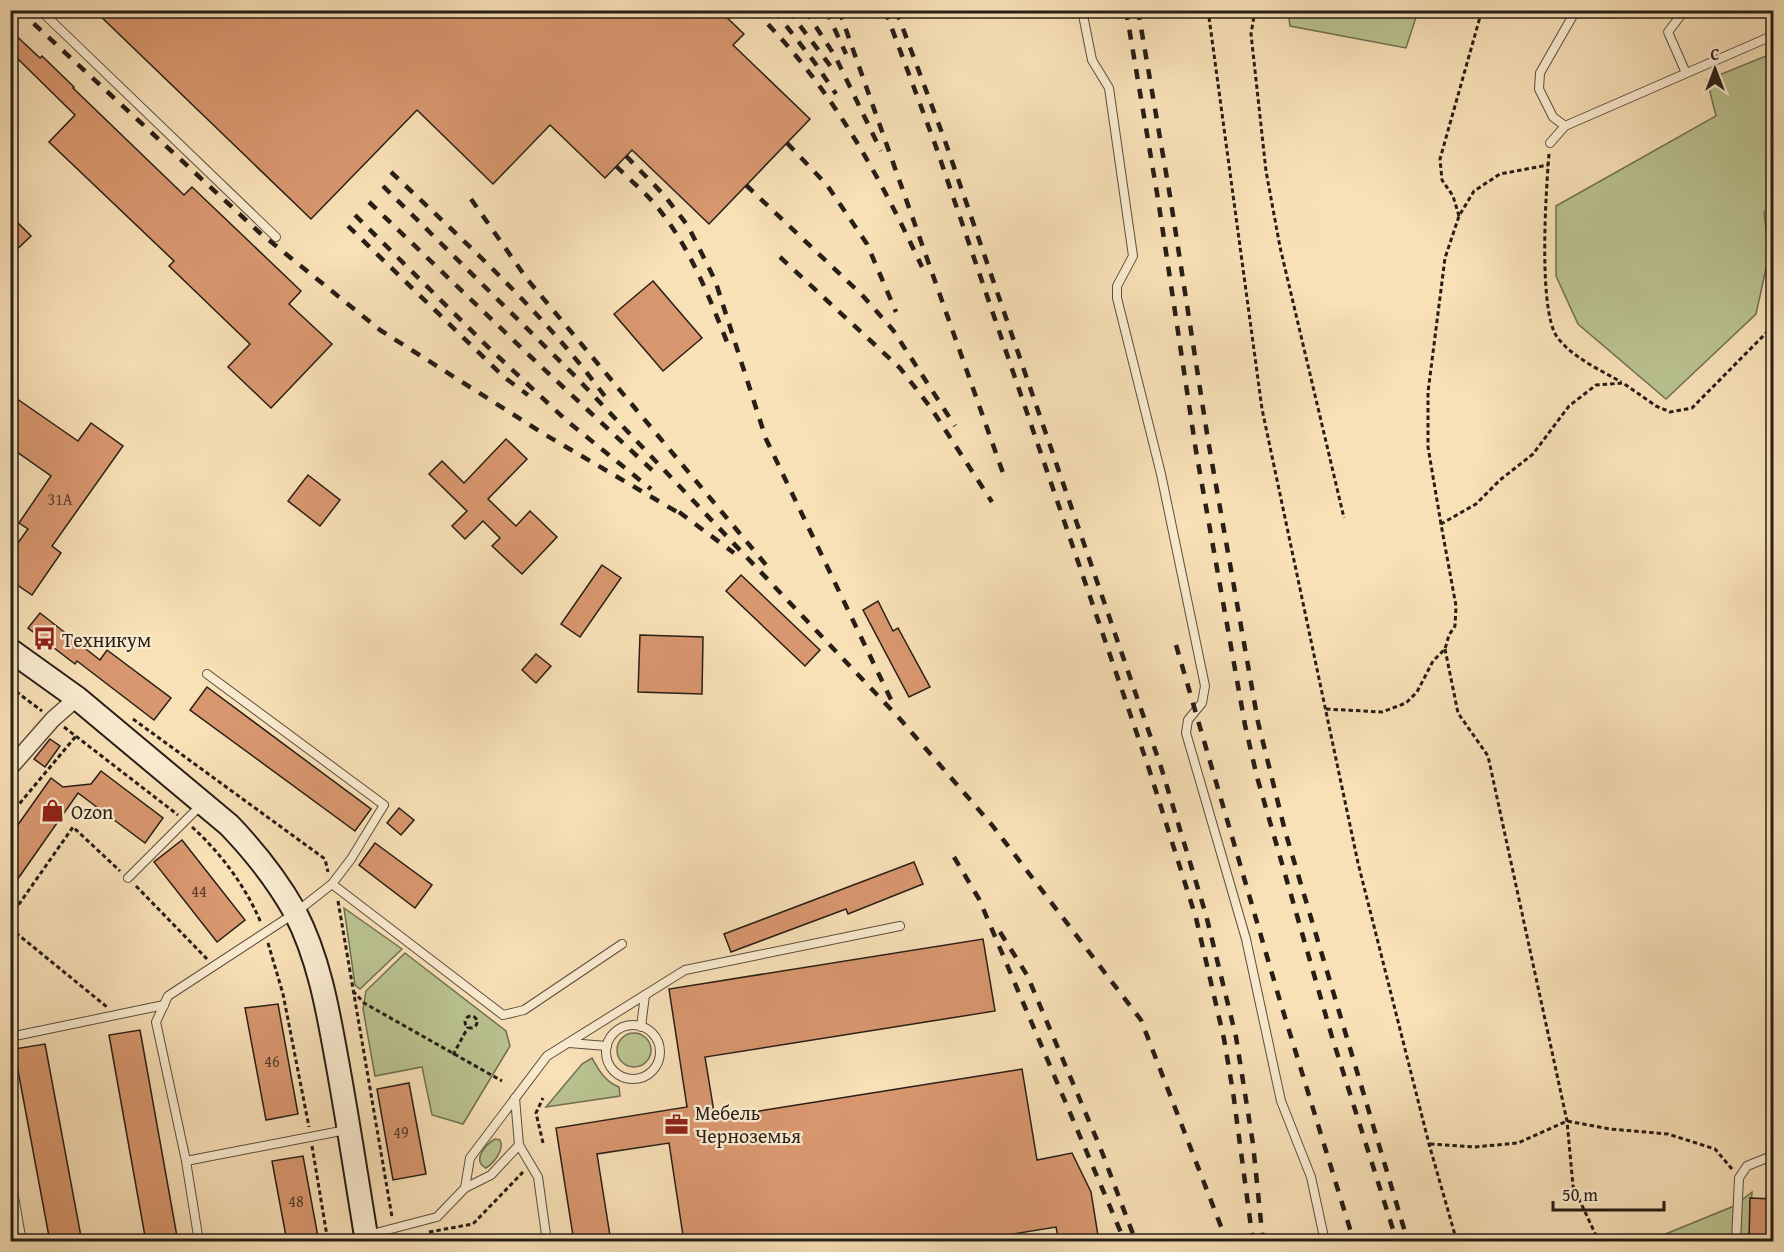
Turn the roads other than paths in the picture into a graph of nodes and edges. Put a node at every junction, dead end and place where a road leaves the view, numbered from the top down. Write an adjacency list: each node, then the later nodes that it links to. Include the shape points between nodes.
1 (40, 10): 9 (lane)
2 (1082, 10): 37 (lane, via 1092,60 1109,88 1133,256 1117,286 1117,298 1161,474 1205,686 1202,703 1188,720 1186,733 1246,939 1281,1101 1311,1177)
3 (1576, 10): 7 (lane, via 1540,73 1539,89 1553,117)
4 (1690, 10): 6 (lane, via 1668,32)
5 (1773, 35): 6 (lane)
6 (1686, 74): 7 (lane)
7 (1565, 126): 8 (lane)
8 (1550, 143)
9 (276, 237)
10 (10, 650): 12 (main road)
11 (207, 674): 16 (lane, via 384,805)
12 (77, 698): 13 (street); 14 (main road)
13 (10, 768)
14 (203, 803): 15 (lane); 17 (main road, via 248,845 271,873)
15 (128, 878)
16 (332, 884): 17 (lane); 19 (lane, via 503,1015 524,1010)
17 (295, 913): 21 (lane, via 168,996); 27 (main road, via 320,979)
18 (900, 926): 20 (lane, via 685,970)
19 (622, 944)
20 (645, 995): 22 (lane); 24 (lane)
21 (164, 1005): 23 (lane); 30 (lane, via 156,1022)
22 (641, 1027): 25 (lane, via 623,1027); 25 (lane, via 655,1037 660,1055 645,1076 619,1076 608,1063)
23 (10, 1037)
24 (568, 1043): 25 (lane); 26 (lane, via 547,1056)
25 (607, 1046)
26 (515, 1098): 28 (lane); 32 (lane, via 470,1158)
27 (349, 1129): 30 (lane); 33 (main road)
28 (519, 1145): 32 (lane, via 491,1175); 36 (lane, via 538,1177)
29 (1773, 1155): 38 (lane, via 1747,1166 1739,1178)
30 (186, 1161): 35 (lane)
31 (10, 1174): 34 (lane)
32 (465, 1188): 33 (lane, via 437,1217)
33 (367, 1238)
34 (22, 1242)
35 (199, 1242)
36 (547, 1242)
37 (1325, 1242)
38 (1736, 1242)

